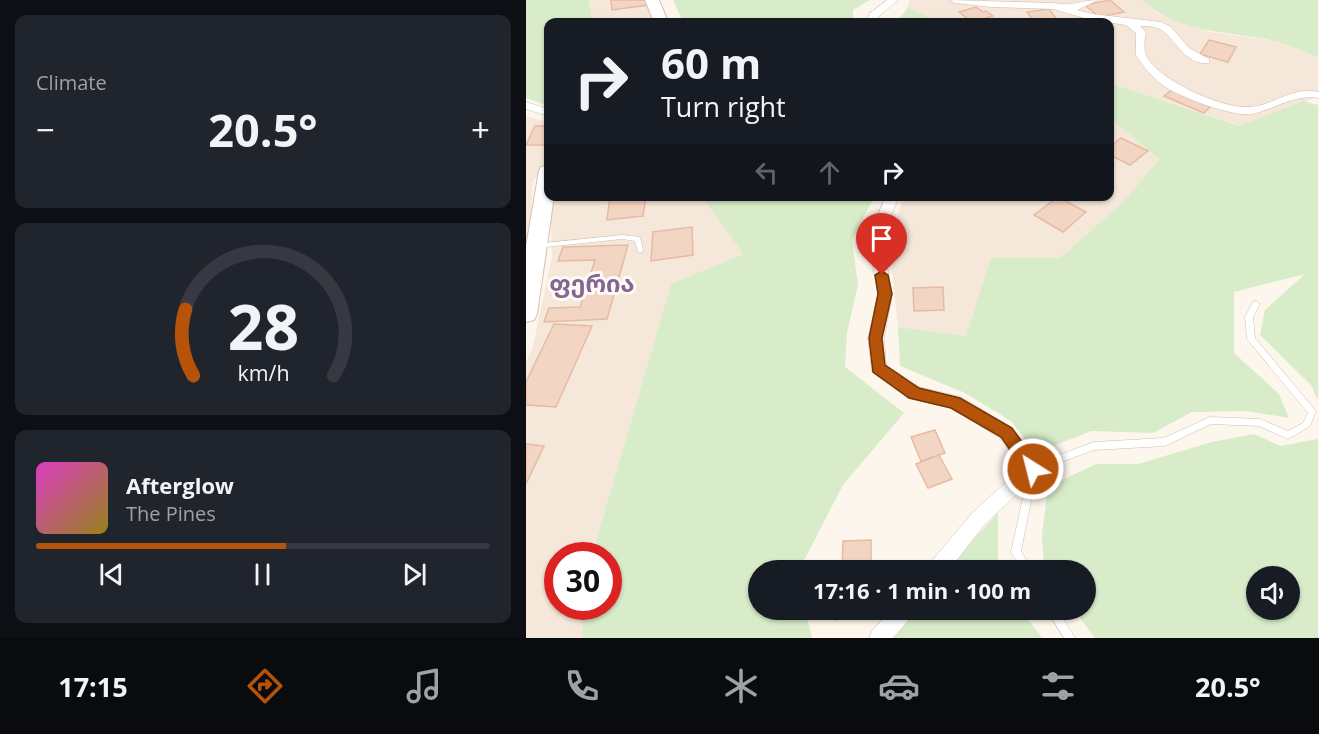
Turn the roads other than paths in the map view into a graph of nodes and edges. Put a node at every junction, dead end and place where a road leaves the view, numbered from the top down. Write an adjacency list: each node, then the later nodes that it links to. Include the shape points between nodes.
1 (652, 0): 6 (street)
2 (893, 0): 7 (street)
3 (955, 0): 5 (street)
4 (1093, 0): 5 (street)
5 (1069, 9): 8 (street)
6 (659, 18)
7 (873, 18)
8 (1099, 18)
9 (1114, 20): 10 (street)
10 (1129, 22): 11 (street, via 1157,24 1185,50); 12 (street, via 1141,32 1140,54 1151,68 1170,85 1197,97 1245,112 1270,106 1290,95)
11 (1205, 61)
12 (1318, 95)
13 (526, 105): 14 (street)
14 (544, 112)
15 (544, 189): 17 (street)
16 (891, 201): 21 (street, via 875,238 885,294 876,338 878,368 915,393 955,402 1006,433)
17 (531, 247): 18 (lane, via 622,237 638,239); 20 (street)
18 (640, 250)
19 (1256, 304): 21 (lane, via 1249,317 1251,339 1312,412 1306,425 1288,435 1260,423 1210,420 1165,442 1094,446)
20 (526, 314)
21 (1033, 469): 22 (street, via 979,518); 23 (lane, via 1016,552)
22 (945, 560)
23 (1021, 560)
24 (895, 620): 26 (street)
25 (1058, 620): 27 (lane)
26 (879, 638)
27 (1070, 638)

